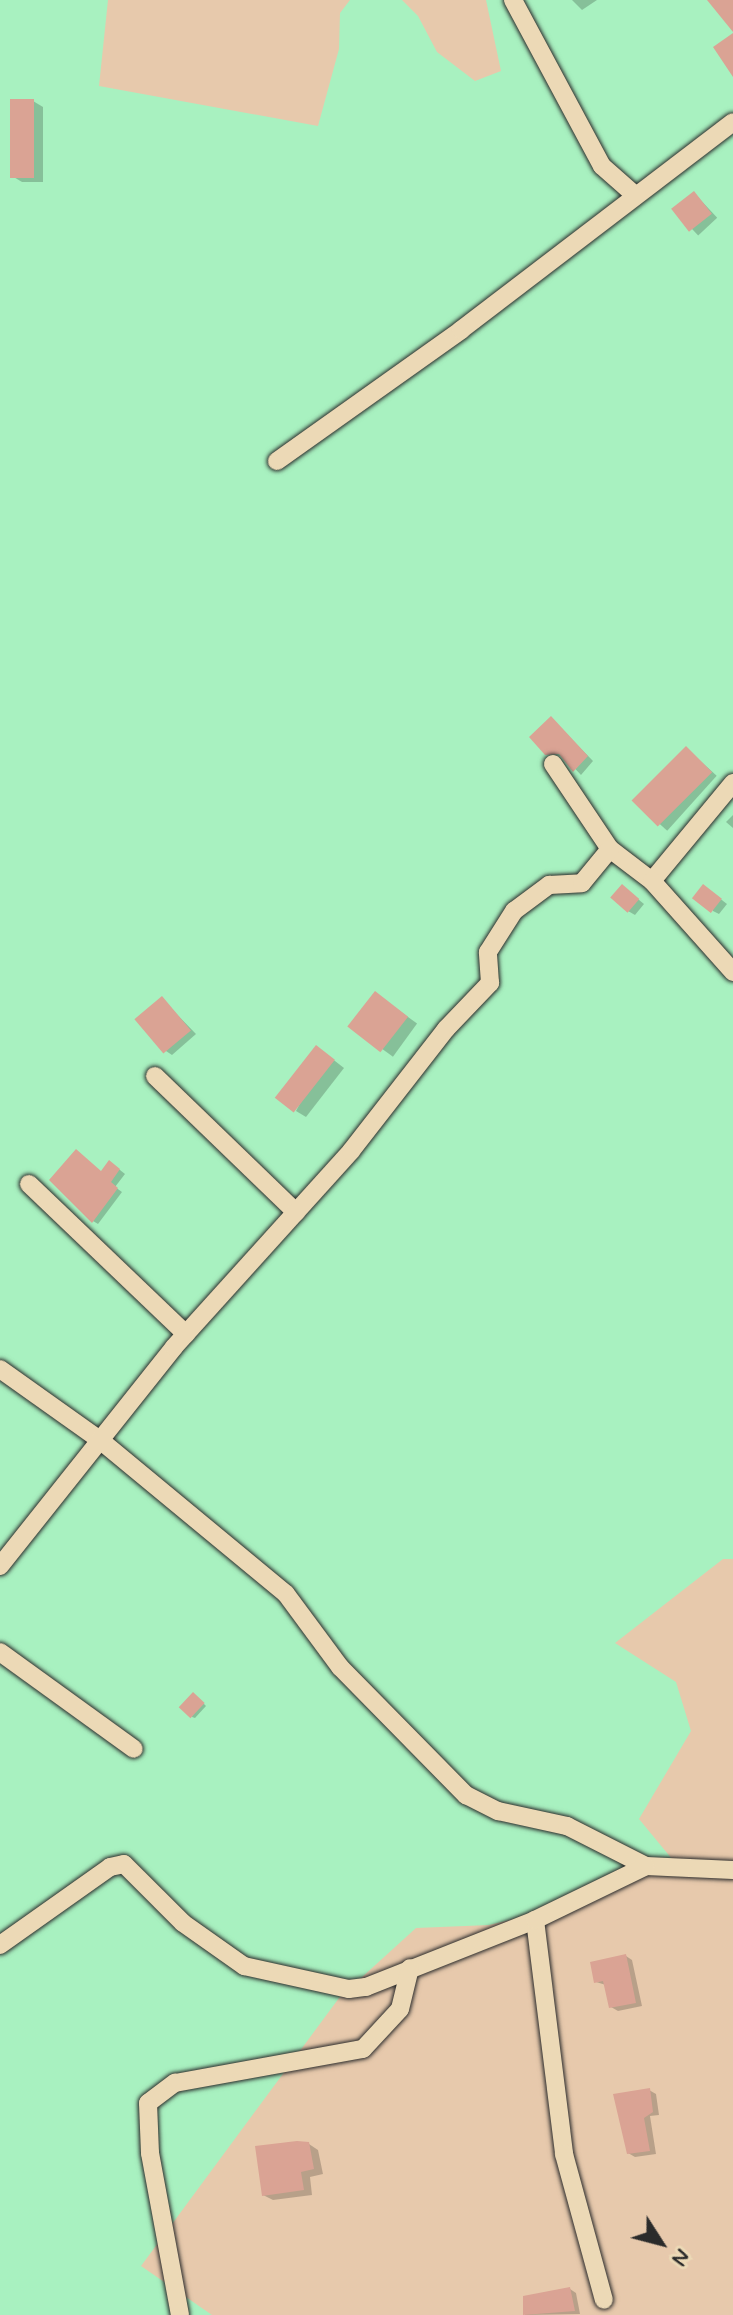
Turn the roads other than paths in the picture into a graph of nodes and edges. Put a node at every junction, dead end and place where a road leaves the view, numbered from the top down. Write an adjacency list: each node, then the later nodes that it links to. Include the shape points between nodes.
1 (513, 0): 3 (street, via 602,166)
2 (733, 122): 3 (street)
3 (636, 196): 4 (street)
4 (277, 461)
5 (553, 764): 7 (street)
6 (733, 783): 8 (street)
7 (610, 849): 8 (street); 12 (street, via 582,883 549,885 514,911 488,952 490,983)
8 (652, 881): 9 (street)
9 (733, 972)
10 (155, 1076): 12 (street)
11 (29, 1184): 13 (street)
12 (296, 1212): 13 (street)
13 (186, 1334): 15 (street)
14 (0, 1369): 15 (street)
15 (100, 1440): 16 (street); 19 (street, via 286,1594 340,1667 466,1795 498,1811 567,1826)
16 (0, 1566)
17 (0, 1652): 18 (street)
18 (134, 1749)
19 (646, 1866): 20 (street); 21 (street)
20 (733, 1870)
21 (535, 1920): 23 (street); 24 (street, via 564,2154)
22 (0, 1945): 23 (street, via 110,1867 124,1864 183,1923 244,1966 349,1989 382,1983)
23 (410, 1968): 25 (street, via 400,2009 363,2049 175,2083 148,2103 150,2153)
24 (604, 2300)
25 (180, 2315)

